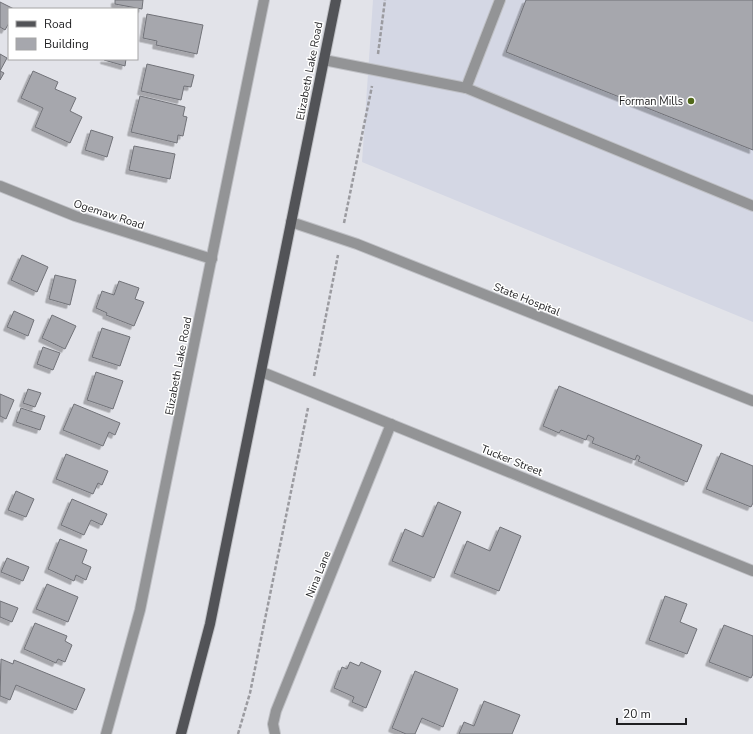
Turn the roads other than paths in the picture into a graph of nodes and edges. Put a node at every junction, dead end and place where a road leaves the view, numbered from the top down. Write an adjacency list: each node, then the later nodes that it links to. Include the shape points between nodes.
1 (264, 0): 9 (street, Elizabeth Lake Road)
2 (336, 0): 4 (main road, Elizabeth Lake Road)
3 (500, 0): 5 (street)
4 (324, 60): 5 (street); 8 (main road, Elizabeth Lake Road)
5 (466, 88): 7 (street)
6 (0, 186): 9 (street, Ogemaw Road, via 75,216)
7 (753, 206)
8 (291, 222): 10 (main road, Elizabeth Lake Road); 11 (street, State Hospital, via 341,239)
9 (212, 259): 14 (street, Elizabeth Lake Road, via 140,610)
10 (262, 372): 12 (street, Tucker Street); 15 (main road, Elizabeth Lake Road, via 210,624)
11 (753, 401)
12 (391, 424): 13 (street, Tucker Street); 16 (street, Nina Lane, via 276,711 273,724)
13 (753, 571)
14 (106, 734)
15 (181, 734)
16 (276, 734)

